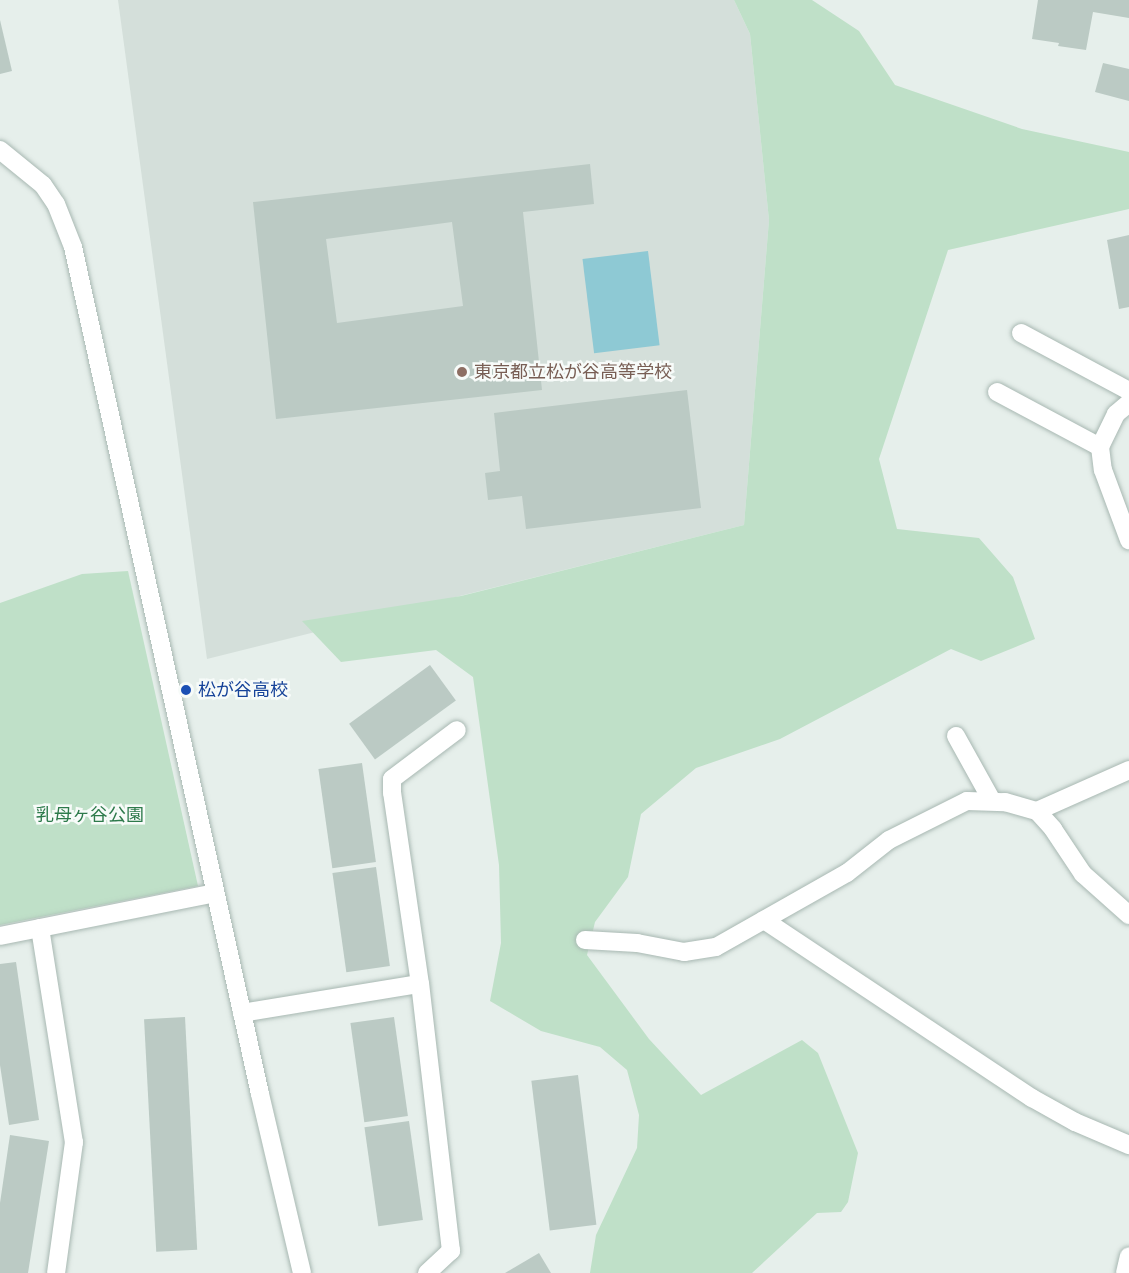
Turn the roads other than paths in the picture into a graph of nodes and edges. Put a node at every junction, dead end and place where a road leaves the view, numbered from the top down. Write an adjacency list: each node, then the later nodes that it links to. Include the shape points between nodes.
1 (0, 150): 13 (street, via 43,185 56,204 73,247)
2 (1021, 333): 4 (street)
3 (997, 392): 6 (street)
4 (1129, 392)
5 (1129, 403): 6 (street, via 1116,414)
6 (1100, 447): 7 (street, via 1103,470)
7 (1129, 540)
8 (457, 730): 19 (street, via 392,779)
9 (956, 736): 11 (street)
10 (1129, 770): 12 (street)
11 (992, 801): 12 (street); 15 (street, via 967,801 889,840 847,873)
12 (1037, 811): 14 (street, via 1083,874)
13 (215, 893): 16 (street); 20 (street)
14 (1129, 915)
15 (765, 921): 18 (street, via 716,947 684,952 637,943); 21 (street, via 1032,1098)
16 (40, 928): 17 (street); 23 (street, via 74,1142)
17 (0, 936)
18 (585, 940)
19 (420, 984): 20 (street); 25 (street, via 452,1251)
20 (242, 1013): 24 (street)
21 (1129, 1145)
22 (1129, 1256): 26 (street)
23 (56, 1273)
24 (302, 1273)
25 (427, 1273)
26 (1125, 1273)

